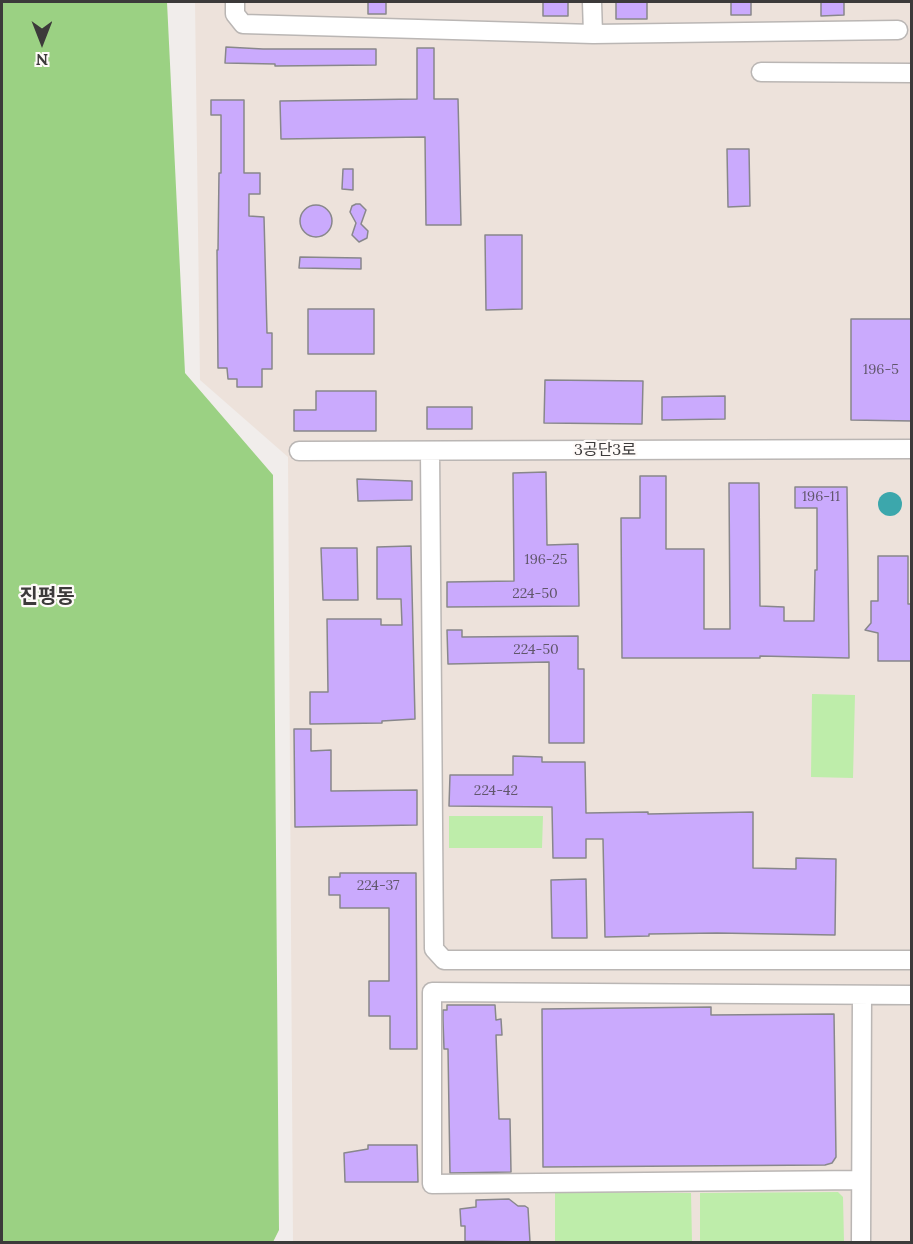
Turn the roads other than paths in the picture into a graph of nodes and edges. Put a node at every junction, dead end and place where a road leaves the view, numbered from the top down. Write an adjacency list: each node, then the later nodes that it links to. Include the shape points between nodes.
1 (235, 2): 4 (street, via 235,14 243,24)
2 (592, 2): 4 (street)
3 (898, 30): 4 (street)
4 (592, 34)
5 (761, 72): 6 (street)
6 (912, 74)
7 (912, 449): 9 (street, 3공단3로)
8 (299, 451): 9 (street, 3공단3로)
9 (430, 451): 10 (street, via 434,949 444,960)
10 (912, 960)
11 (862, 995): 12 (street); 13 (street); 13 (street, via 432,992 432,1184)
12 (912, 995)
13 (861, 1180): 14 (street)
14 (861, 1242)

